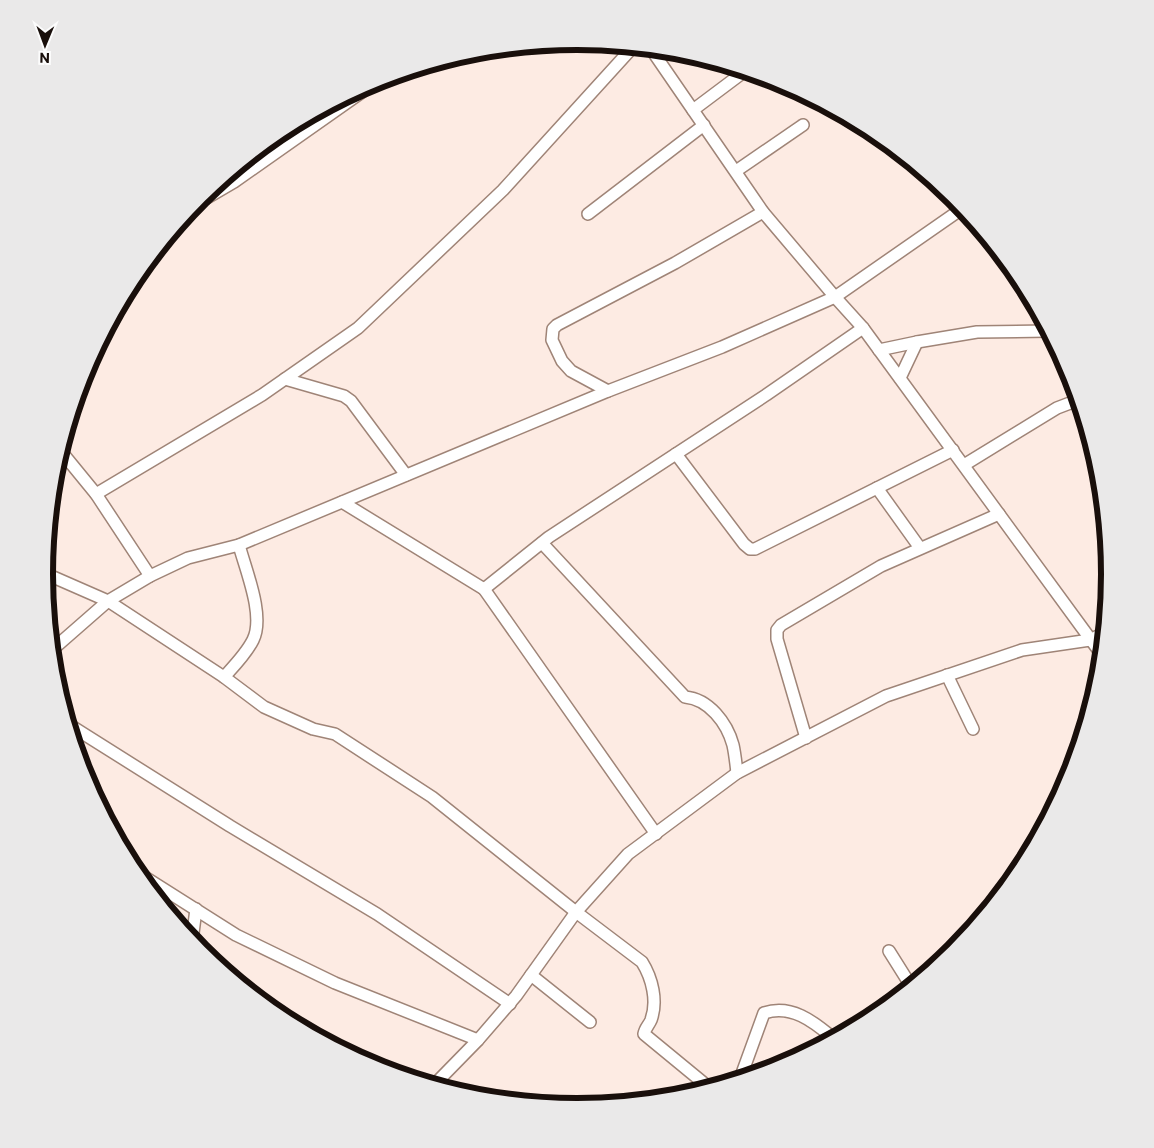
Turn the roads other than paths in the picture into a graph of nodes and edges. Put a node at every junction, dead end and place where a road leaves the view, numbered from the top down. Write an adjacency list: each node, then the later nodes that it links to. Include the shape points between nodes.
1 (628, 52): 19 (street, via 495,197 358,328)
2 (656, 56): 5 (street)
3 (738, 76): 5 (street)
4 (333, 110): 8 (street)
5 (693, 110): 6 (street)
6 (704, 125): 9 (street); 12 (street)
7 (804, 125): 9 (street)
8 (246, 168)
9 (736, 171): 10 (street)
10 (763, 212): 13 (street); 20 (street, via 675,263 556,324 552,340 562,361 571,371)
11 (956, 213): 13 (street)
12 (588, 214)
13 (835, 297): 14 (street); 20 (street, via 722,348)
14 (863, 328): 17 (street); 23 (street)
15 (1041, 331): 16 (street, via 977,332)
16 (917, 342): 17 (street); 18 (street)
17 (879, 350): 18 (street)
18 (900, 378): 22 (street)
19 (285, 379): 26 (street, via 344,396 351,401); 28 (street)
20 (608, 391): 26 (street)
21 (1072, 402): 25 (street, via 1057,408)
22 (954, 450): 25 (street); 27 (street)
23 (676, 454): 27 (street, via 750,549); 31 (street)
24 (66, 458): 28 (street)
25 (964, 465): 30 (street)
26 (406, 476): 29 (street)
27 (877, 488): 33 (street)
28 (96, 494): 34 (street)
29 (342, 502): 32 (street); 36 (street)
30 (999, 514): 33 (street); 39 (street)
31 (542, 543): 36 (street); 47 (street, via 685,697 702,701 720,719 733,744)
32 (240, 546): 34 (street, via 188,558); 43 (street, via 257,613 257,628 241,659)
33 (920, 548): 46 (street, via 881,566 780,625 777,639)
34 (150, 576): 37 (street)
35 (53, 577): 37 (street)
36 (484, 589): 48 (street)
37 (108, 601): 40 (street); 43 (street)
38 (1098, 636): 39 (street)
39 (1090, 640): 41 (street); 42 (street, via 1022,650)
40 (58, 645)
41 (1096, 648)
42 (947, 675): 44 (street); 46 (street, via 886,696)
43 (224, 677): 51 (street, via 264,708 313,729 335,734 432,797)
44 (973, 729)
45 (77, 730): 56 (street, via 377,914)
46 (806, 738): 47 (street)
47 (737, 773): 48 (street)
48 (656, 834): 51 (street, via 628,854)
49 (154, 883): 50 (street)
50 (196, 909): 52 (street); 59 (street, via 236,935 335,984)
51 (576, 912): 54 (street); 62 (street, via 642,962 652,985 653,1005 651,1021 644,1034)
52 (193, 931)
53 (889, 951): 55 (street)
54 (531, 975): 56 (street); 57 (street)
55 (907, 980)
56 (510, 1004): 59 (street)
57 (590, 1022)
58 (827, 1034): 60 (street, via 786,1010 764,1013)
59 (478, 1040): 61 (street)
60 (743, 1071)
61 (439, 1079)
62 (703, 1082)

